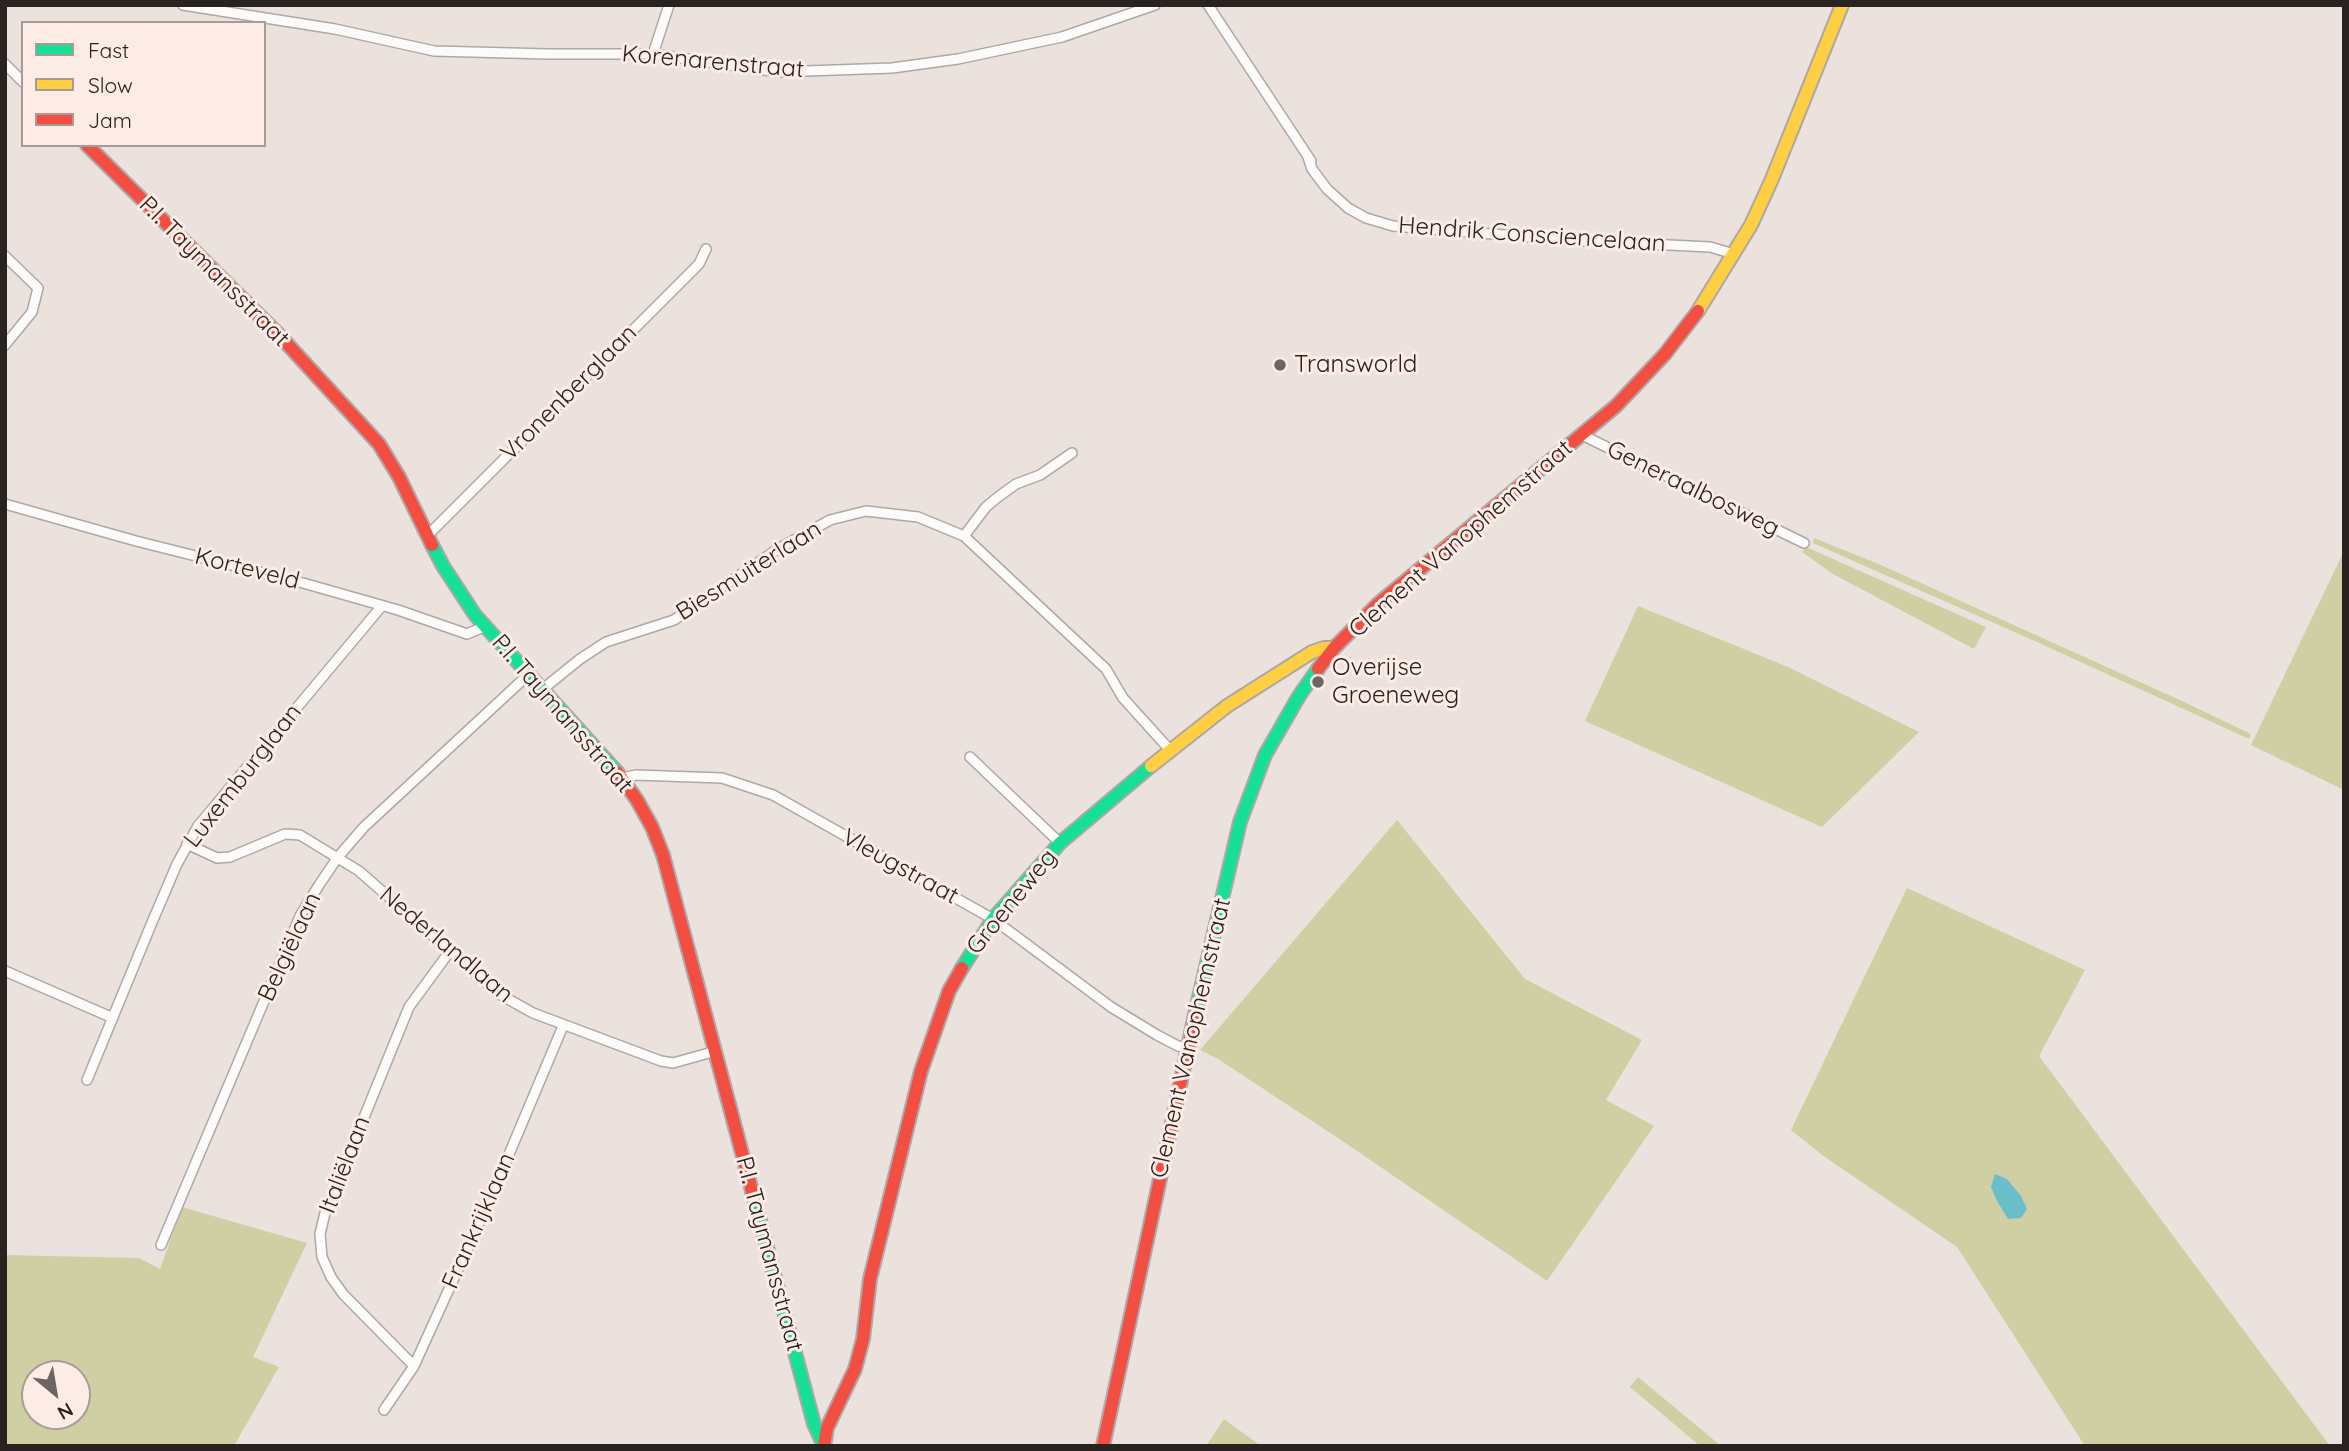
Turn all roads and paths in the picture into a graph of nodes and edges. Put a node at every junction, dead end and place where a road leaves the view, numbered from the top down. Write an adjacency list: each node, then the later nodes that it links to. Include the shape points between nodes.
1 (183, 5): 6 (street, Korenarenstraat, via 335,29 434,51)
2 (669, 5): 6 (street)
3 (1155, 5): 6 (street, Korenarenstraat, via 1062,37 892,68 778,72)
4 (1208, 5): 11 (street, Hendrik Consciencelaan, via 1337,197 1366,218 1393,226 1710,247)
5 (1842, 5): 11 (street, Clement Vanophemstraat, via 1772,179)
6 (653, 54)
7 (5, 64): 8 (street)
8 (21, 80)
9 (89, 147): 17 (street, P.I. Taymansstraat, via 279,335 379,444)
10 (706, 249): 17 (street, Vronenberglaan, via 699,264)
11 (1734, 254): 14 (street, Clement Vanophemstraat, via 1665,354)
12 (5, 256): 13 (street, via 38,288 32,312)
13 (5, 345)
14 (1582, 435): 19 (street, Generaalbosweg); 22 (street, Clement Vanophemstraat, via 1434,555)
15 (1072, 453): 18 (street, via 998,497)
16 (5, 504): 20 (street, Korteveld)
17 (428, 535): 21 (street, P.I. Taymansstraat, via 443,566)
18 (964, 536): 24 (street, Biesmuiterlaan, via 918,517 866,511 830,520 778,548 674,620 606,642); 25 (street, Biesmuiterlaan, via 1106,669 1124,698)
19 (1804, 543)
20 (381, 607): 21 (street, Korteveld, via 467,634); 29 (street, Luxemburglaan)
21 (486, 626): 23 (street, P.I. Taymansstraat)
22 (1334, 649): 25 (street, Groeneweg, via 1312,652 1227,706); 36 (street, Clement Vanophemstraat, via 1299,696 1265,755 1240,821)
23 (529, 674): 24 (street, P.I. Taymansstraat); 30 (street, Belgiëlaan, via 364,827)
24 (543, 689): 27 (street, P.I. Taymansstraat)
25 (1170, 750): 28 (street, Groeneweg)
26 (970, 757): 28 (street)
27 (622, 778): 31 (street, Vleugstraat, via 722,778 773,795); 37 (street, P.I. Taymansstraat, via 663,855)
28 (1060, 843): 31 (street, Groeneweg)
29 (187, 844): 30 (street, Nederlandlaan, via 217,858 230,857 285,834 300,835); 34 (street, Luxemburglaan)
30 (338, 857): 32 (street, Nederlandlaan); 39 (street, Belgiëlaan, via 300,916)
31 (993, 919): 36 (street, Vleugstraat, via 1111,1007); 42 (street, Groeneweg, via 957,973 921,1071 870,1279 863,1339 855,1369 827,1427)
32 (450, 951): 35 (street, Nederlandlaan, via 499,993); 40 (street, Italiëlaan, via 409,1007 320,1234 322,1257 337,1285)
33 (5, 971): 34 (street)
34 (113, 1018): 38 (street, Luxemburglaan)
35 (563, 1027): 37 (street, Nederlandlaan, via 673,1063); 40 (street, Frankrijklaan)
36 (1188, 1048): 43 (street, Clement Vanophemstraat)
37 (716, 1051): 42 (street, P.I. Taymansstraat, via 814,1424)
38 (87, 1080)
39 (161, 1245)
40 (414, 1366): 41 (street, Frankrijklaan)
41 (384, 1410)
42 (824, 1446)
43 (1103, 1446)

